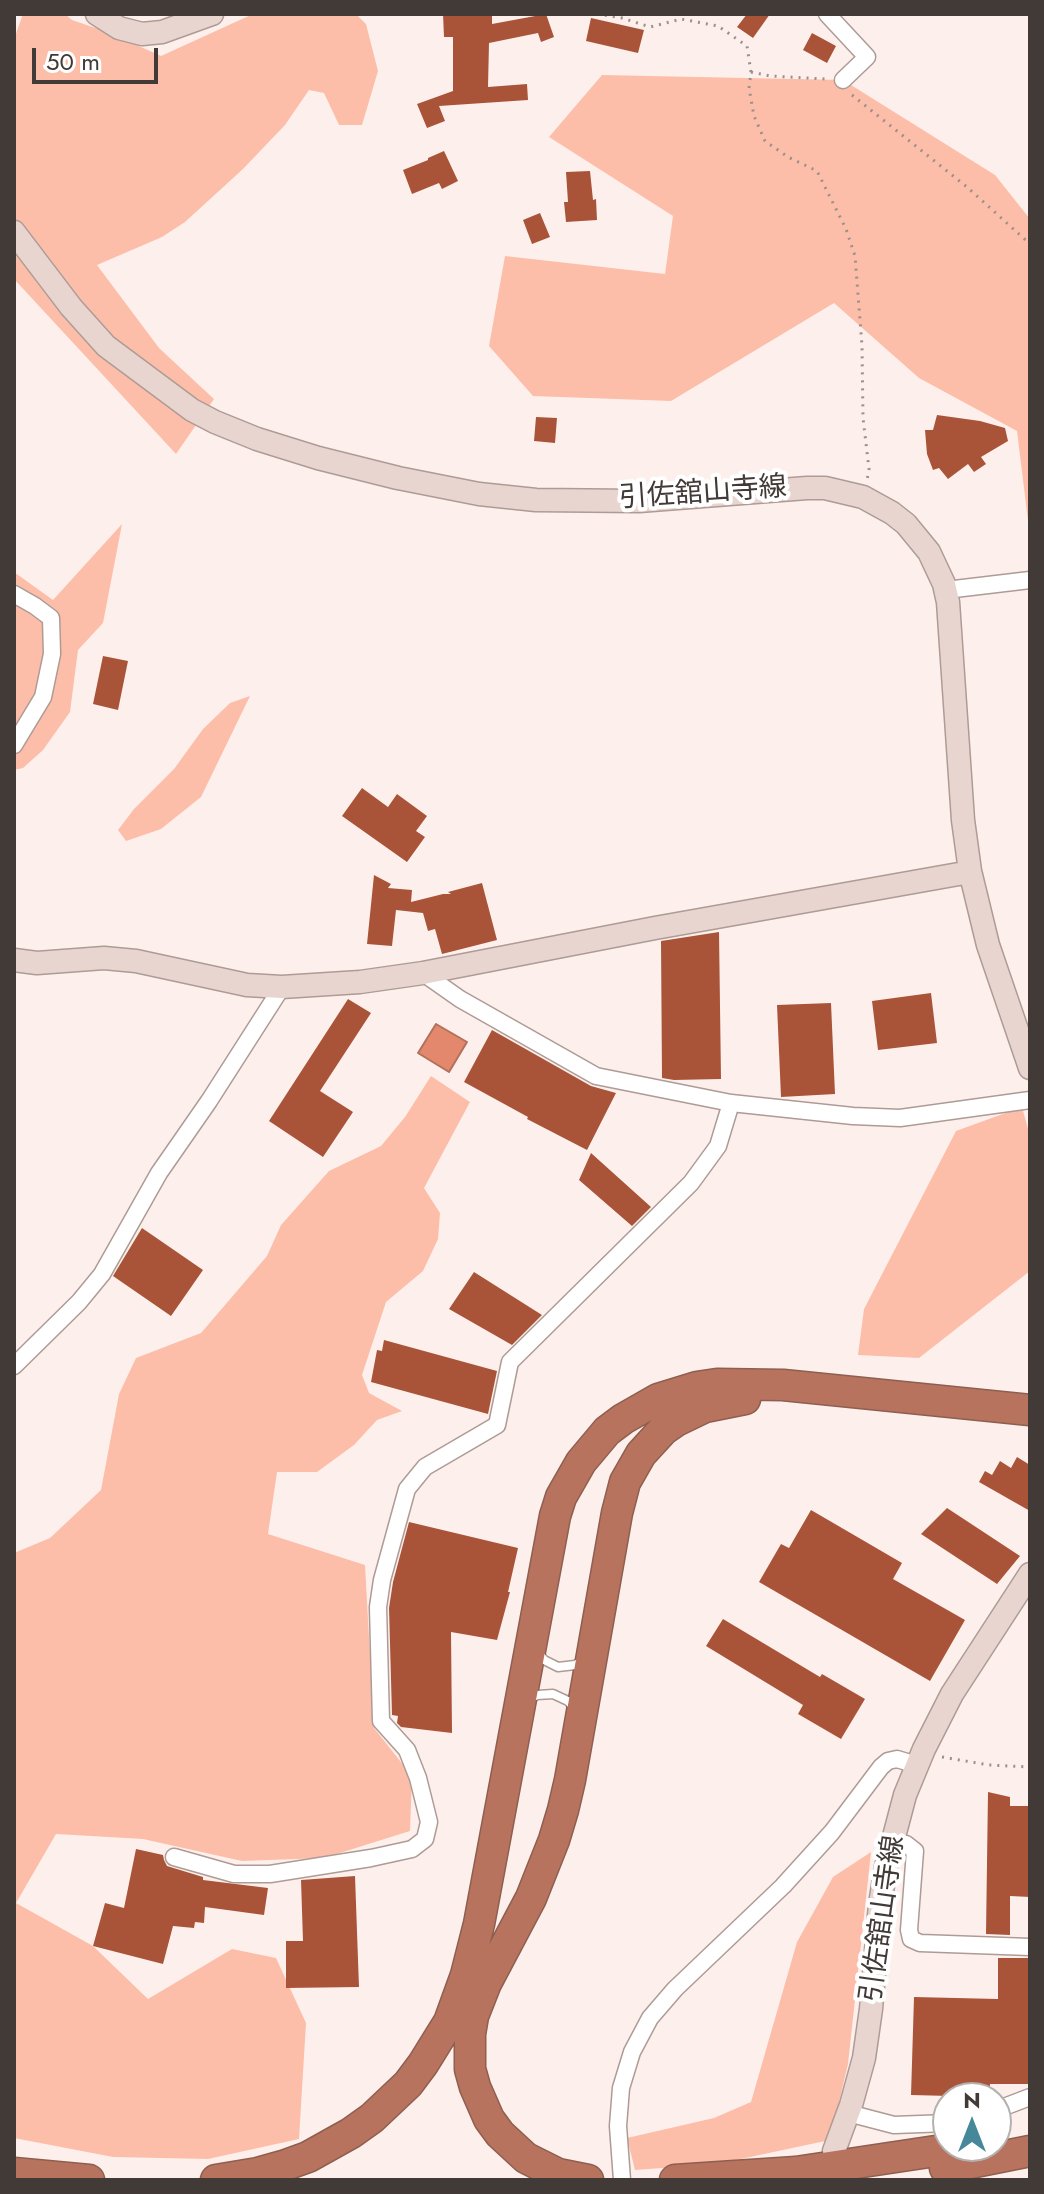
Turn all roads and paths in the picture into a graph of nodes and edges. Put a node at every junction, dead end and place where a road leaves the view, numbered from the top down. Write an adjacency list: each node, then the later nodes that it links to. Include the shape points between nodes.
1 (97, 14): 2 (main road, via 142,34)
2 (212, 14)
3 (597, 14): 5 (path, via 650,27 681,19 718,26 747,46)
4 (827, 14): 6 (street, via 867,57)
5 (751, 72): 6 (path); 9 (path, via 754,116 765,141 817,171 855,256 869,469)
6 (843, 80): 8 (path, via 844,88)
7 (14, 232): 9 (main road, 引佐舘山寺線, via 106,346 192,410 257,439 398,478 536,500 639,501 807,488)
8 (1030, 244)
9 (863, 497): 11 (main road, 引佐舘山寺線, via 919,537)
10 (1030, 580): 11 (street)
11 (946, 590): 14 (main road, 引佐舘山寺線)
12 (14, 594): 13 (street, via 51,618 52,654 43,697)
13 (14, 745)
14 (970, 872): 16 (main road); 18 (main road, 引佐舘山寺線, via 988,945)
15 (14, 960): 17 (main road, via 136,961 247,985)
16 (423, 973): 17 (main road); 20 (street, via 596,1076)
17 (282, 987): 21 (street, via 159,1173 102,1274)
18 (1030, 1068)
19 (1030, 1100): 20 (street, via 900,1118)
20 (731, 1103): 32 (street, via 718,1146 691,1183 510,1362 497,1425 425,1467 407,1489 378,1607 381,1721 407,1750 418,1778 429,1822 425,1839 412,1849 270,1874 234,1874)
21 (14, 1366)
22 (1030, 1410): 25 (highway, via 760,1384 717,1384 658,1399 607,1431 570,1479 555,1516)
23 (1030, 1426): 26 (highway, via 761,1398 690,1413 651,1441 625,1482)
24 (1030, 1574): 29 (main road, 引佐舘山寺線, via 952,1694)
25 (533, 1630): 26 (lane, via 538,1654 558,1667 582,1661); 27 (highway)
26 (594, 1641): 28 (highway)
27 (517, 1719): 28 (lane, via 530,1699 553,1694 574,1707); 41 (highway, via 473,1950 459,1999 430,2054 390,2102 330,2146 283,2166)
28 (579, 1730): 42 (highway, via 554,1840 531,1898 478,2000 469,2052 478,2095 500,2134 542,2167)
29 (920, 1757): 30 (path); 31 (main road, 引佐舘山寺線); 43 (street, via 888,1761 881,1767 783,1886 662,2003 626,2069 619,2107)
30 (1030, 1767)
31 (892, 1841): 33 (street, via 915,1851 911,1939); 34 (main road, 引佐舘山寺線, via 880,1904 868,2034)
32 (174, 1857)
33 (1030, 1947)
34 (848, 2113): 35 (street, via 894,2125); 36 (main road, 引佐舘山寺線)
35 (932, 2124)
36 (834, 2151)
37 (1030, 2151): 45 (highway)
38 (932, 2152): 44 (highway, via 796,2172)
39 (14, 2173): 40 (highway)
40 (89, 2180)
41 (216, 2180)
42 (588, 2180)
43 (622, 2180)
44 (675, 2180)
45 (880, 2180)

